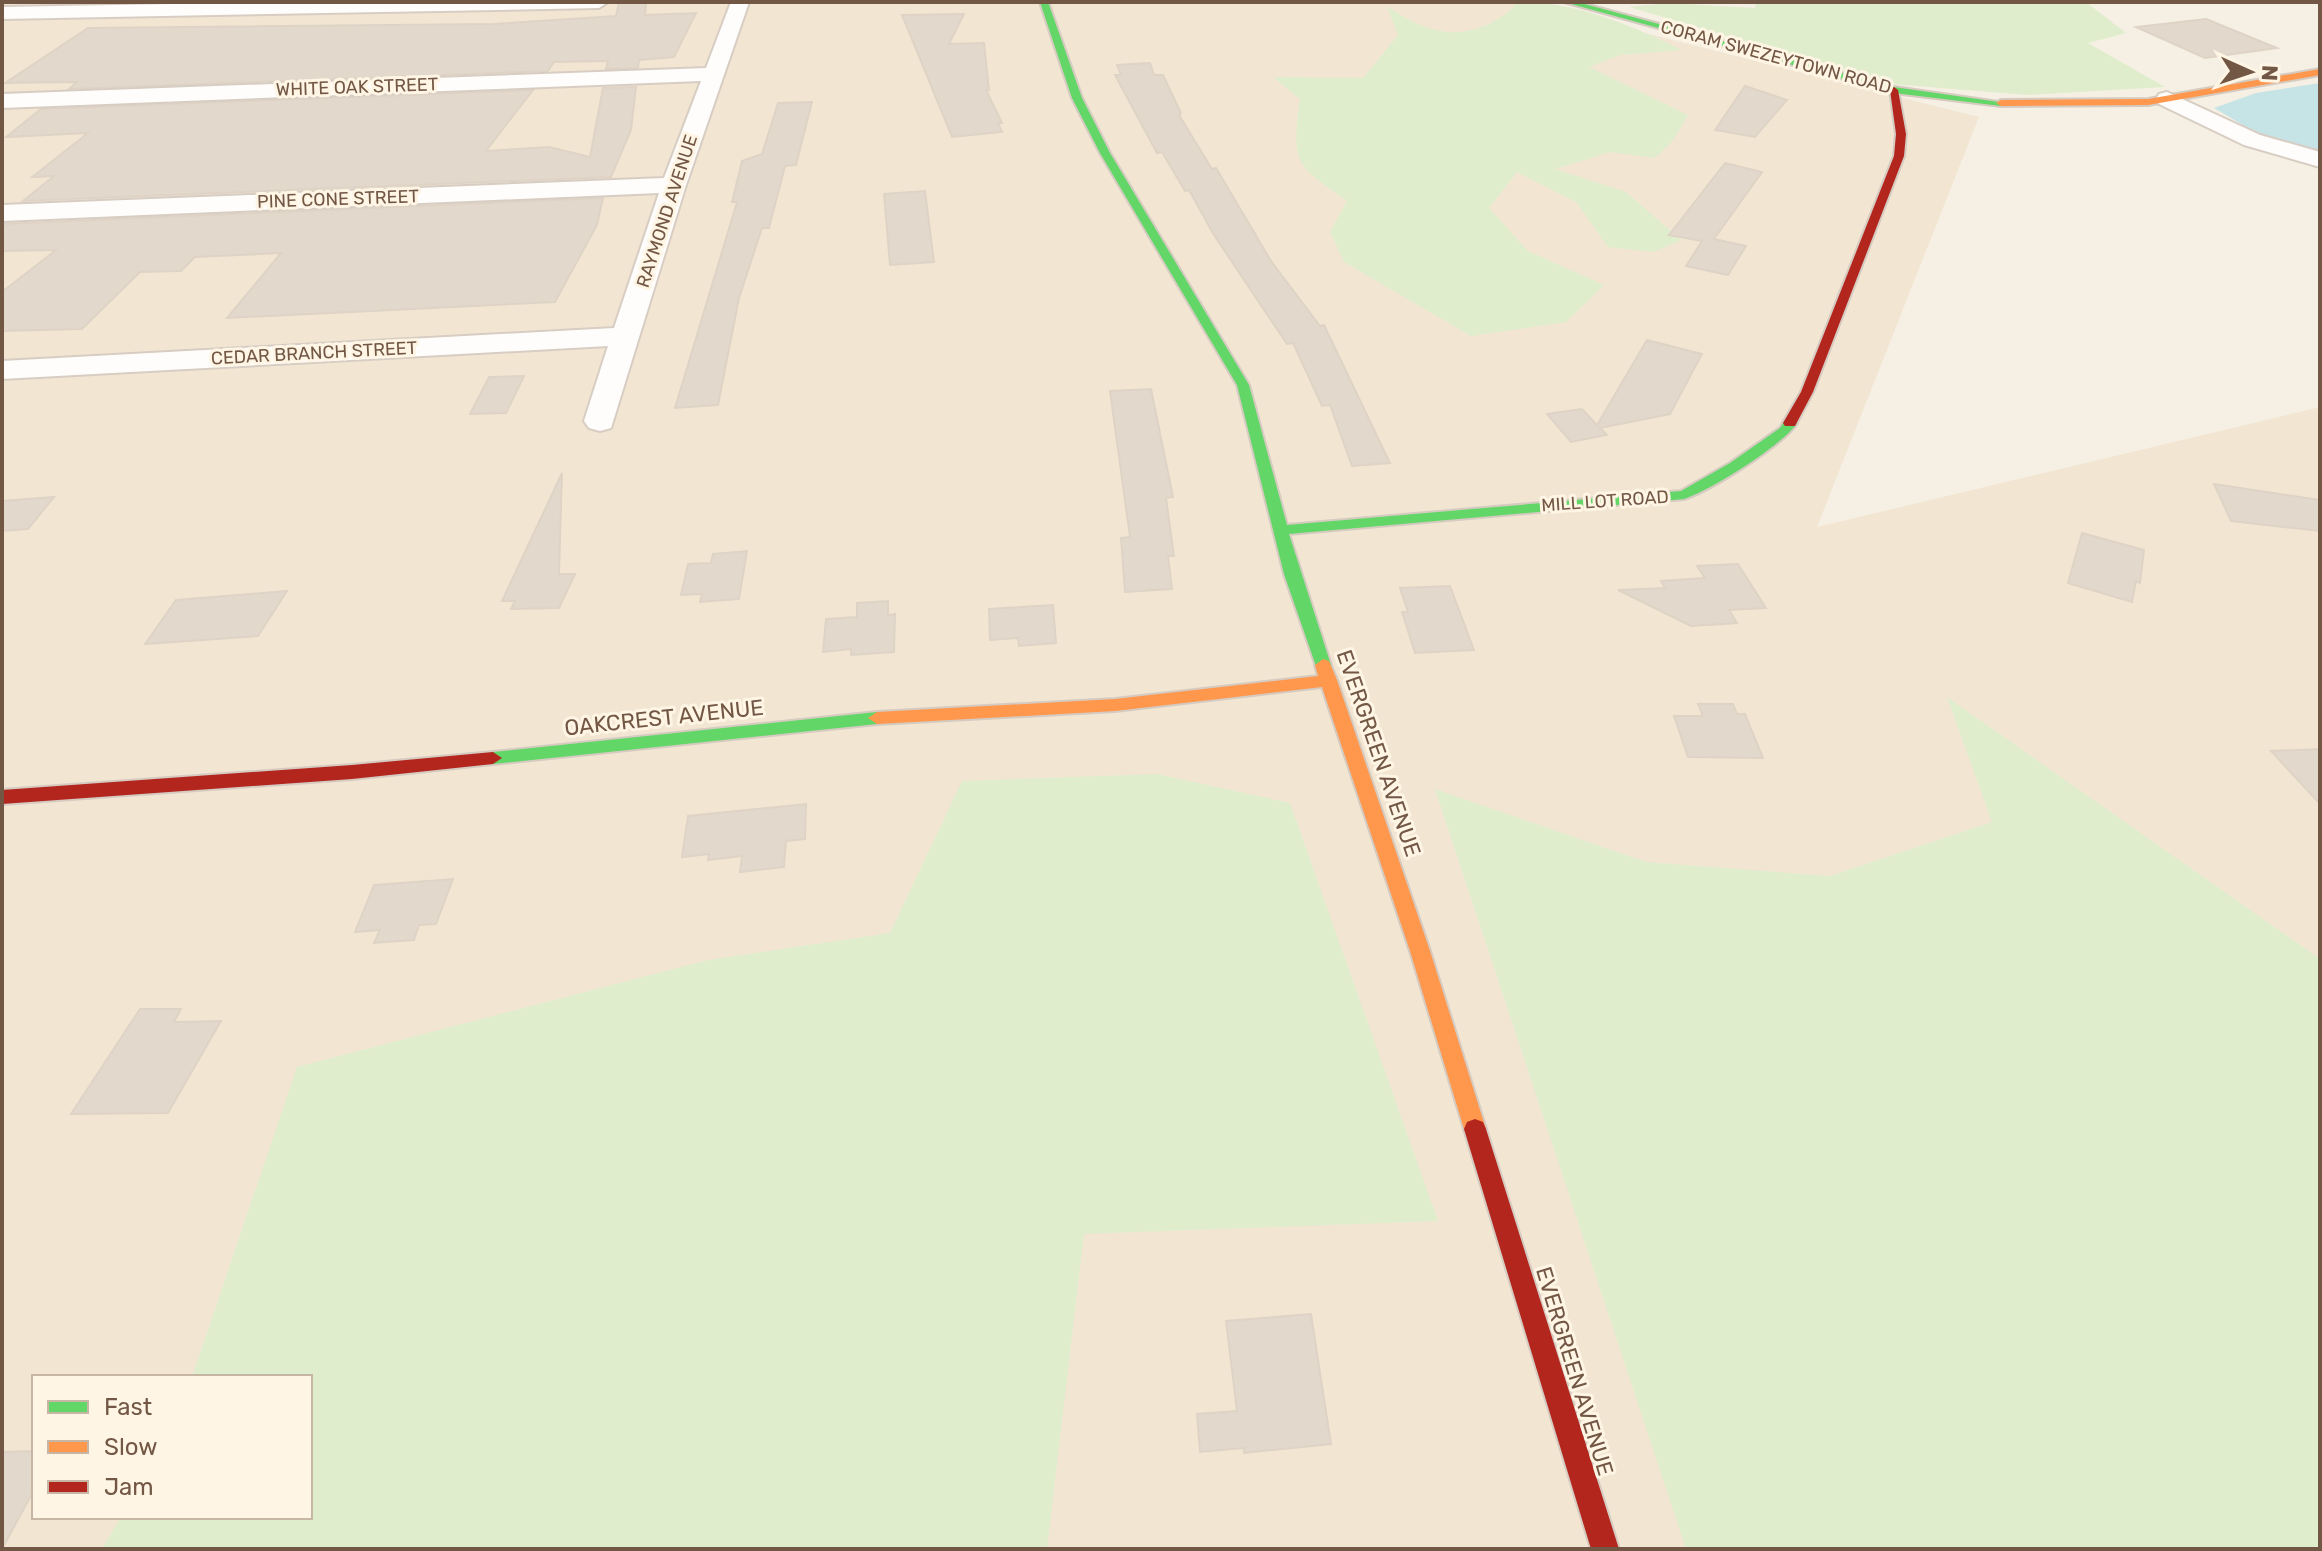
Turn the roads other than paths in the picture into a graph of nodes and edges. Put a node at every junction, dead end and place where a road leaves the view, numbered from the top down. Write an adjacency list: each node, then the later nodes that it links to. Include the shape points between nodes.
1 (599, 2): 5 (street)
2 (740, 2): 7 (street, RAYMOND AVENUE)
3 (1044, 2): 17 (street, EVERGREEN AVENUE, via 1062,60 1098,139 1243,385)
4 (1568, 2): 8 (street, CORAM SWEZEYTOWN ROAD)
5 (2, 13)
6 (2320, 72): 9 (street, CORAM SWEZEYTOWN ROAD)
7 (712, 74): 10 (street, WHITE OAK STREET); 12 (street, RAYMOND AVENUE)
8 (1894, 90): 9 (street, CORAM SWEZEYTOWN ROAD, via 2018,104); 17 (street, MILL LOT ROAD, via 1899,156 1807,392 1785,431 1684,495)
9 (2167, 99): 11 (street, via 2252,140)
10 (2, 101)
11 (2320, 160)
12 (674, 185): 13 (street, PINE CONE STREET); 14 (street, RAYMOND AVENUE)
13 (2, 213)
14 (627, 336): 15 (street, CEDAR BRANCH STREET); 16 (street, RAYMOND AVENUE)
15 (2, 370)
16 (600, 421)
17 (1281, 530): 18 (street, EVERGREEN AVENUE)
18 (1329, 680): 19 (street, OAKCREST AVENUE, via 1115,705 911,715 352,772); 20 (street, EVERGREEN AVENUE, via 1420,951)
19 (2, 797)
20 (1605, 1549)

